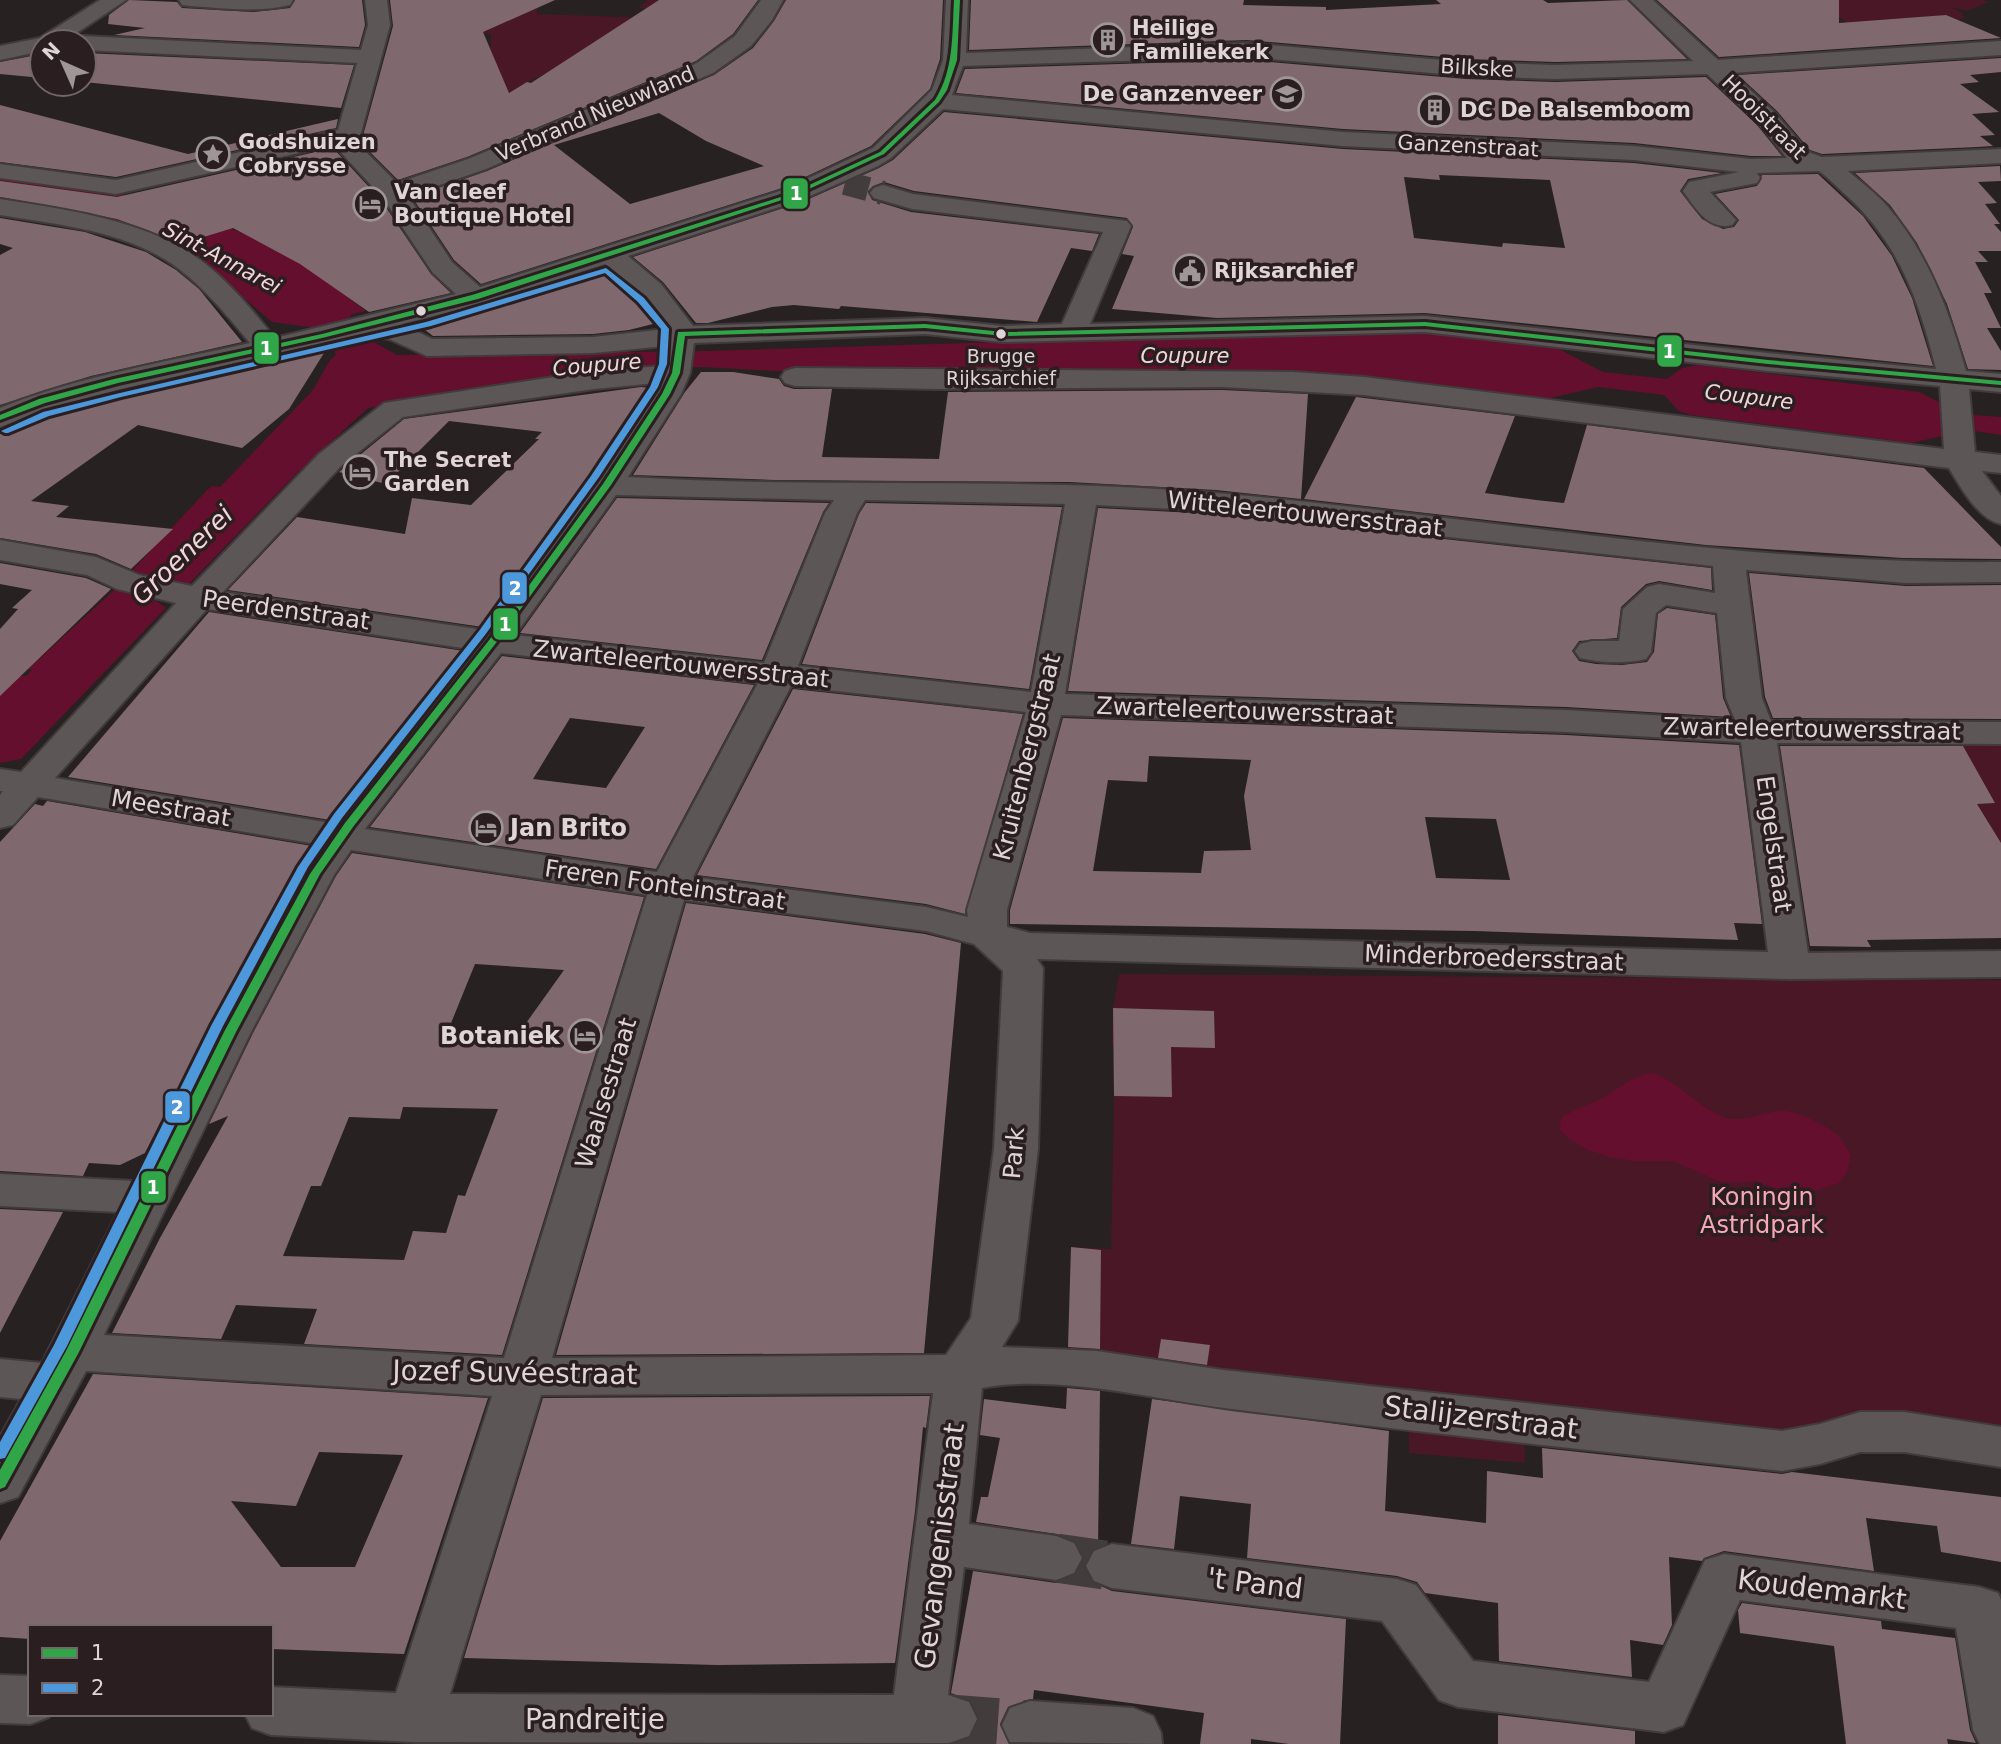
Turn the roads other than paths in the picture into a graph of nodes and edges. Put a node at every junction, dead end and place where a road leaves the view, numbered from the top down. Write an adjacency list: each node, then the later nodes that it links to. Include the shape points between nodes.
1 (115, 0): 8 (street)
2 (190, 0): 3 (street, via 243,4)
3 (282, 0)
4 (376, 0): 13 (street, via 379,25)
5 (772, 0): 22 (street, Verbrand Nieuwland, via 744,41 705,68 477,164)
6 (957, 0): 14 (street)
7 (1641, 0): 15 (street, Hooistraat)
8 (72, 28)
9 (98, 44): 13 (street)
10 (28, 47): 12 (street)
11 (2001, 48): 15 (street, Bilkske)
12 (0, 53)
13 (370, 57): 17 (street)
14 (954, 60): 15 (street, Bilkske, via 1236,50 1466,69 1555,72); 16 (street)
15 (1714, 67): 19 (street, Hooistraat, via 1767,118 1799,157)
16 (937, 101): 20 (street, Ganzenstraat, via 1343,139 1634,153); 26 (street, via 882,153 838,181)
17 (347, 135): 21 (street, via 116,187); 22 (street, via 346,145)
18 (2001, 156): 19 (street, Ganzenstraat)
19 (1820, 164): 20 (street, Ganzenstraat); 34 (street, Hooistraat, via 1830,167 1878,211 1908,252 1936,314)
20 (1751, 166): 25 (street, via 1759,177 1698,187 1696,191)
21 (0, 171)
22 (393, 193): 27 (street, via 442,267)
23 (883, 193): 29 (street, via 912,201 1118,226)
24 (0, 207): 30 (street, via 86,222 163,249 192,267)
25 (1723, 220)
26 (610, 254): 27 (street); 31 (street, via 651,290 678,322)
27 (475, 297): 28 (street)
28 (359, 327): 30 (street); 31 (street, via 396,331 427,348 593,345)
29 (1072, 332): 31 (street, via 1003,334 925,326); 34 (street, via 1425,324)
30 (267, 347): 35 (street)
31 (678, 356): 38 (street, via 666,394); 46 (street, via 594,380 394,408 330,460)
32 (795, 377): 36 (street, via 880,382 1286,379)
33 (2001, 383): 34 (street)
34 (1956, 395): 36 (street, Hooistraat)
35 (5, 412)
36 (1960, 454): 37 (street); 41 (street, via 1975,485)
37 (2001, 464)
38 (607, 485): 39 (street, Witteleertouwersstraat); 48 (street)
39 (856, 491): 40 (street, Witteleertouwersstraat); 50 (street, Waalsestraat, via 841,513)
40 (1082, 495): 43 (street, Witteleertouwersstraat, via 1214,502); 51 (street, Kruitenbergstraat)
41 (2001, 515)
42 (14, 552): 45 (street); 46 (street, Peerdenstraat, via 96,567 121,580)
43 (1728, 559): 44 (street, Witteleertouwersstraat, via 1906,573); 47 (street, Engelstraat)
44 (2001, 572)
45 (0, 578)
46 (185, 595): 48 (street, Peerdenstraat); 54 (street)
47 (1732, 605): 49 (street, via 1659,594 1640,610 1634,652); 52 (street, Engelstraat, via 1744,698)
48 (493, 641): 50 (street, Zwarteleertouwersstraat); 56 (street)
49 (1592, 650)
50 (779, 675): 51 (street, Zwarteleertouwersstraat); 57 (street, Waalsestraat)
51 (1046, 704): 52 (street, Zwarteleertouwersstraat); 58 (street, Kruitenbergstraat, via 987,910)
52 (1759, 732): 53 (street, Zwarteleertouwersstraat); 60 (street, Engelstraat)
53 (2001, 733)
54 (14, 782): 55 (street); 56 (street, Meestraat)
55 (0, 817)
56 (341, 837): 57 (street, Freren Fonteinstraat); 62 (street, via 315,874 230,1032)
57 (669, 886): 58 (street, Freren Fonteinstraat, via 926,919); 65 (street, Waalsestraat)
58 (988, 935): 60 (street, Minderbroedersstraat, via 1030,946); 64 (street, Park, via 1023,968 1016,1149 994,1321)
59 (2001, 964): 60 (street, Minderbroedersstraat)
60 (1790, 966)
61 (0, 1190): 62 (street)
62 (150, 1198): 63 (street)
63 (64, 1367): 65 (street, Jozef Suvéestraat); 66 (street, Jozef Suvéestraat); 68 (street)
64 (959, 1374): 65 (street, Jozef Suvéestraat); 67 (street, Stalijzerstraat, via 1005,1365 1097,1370 1223,1389 1782,1451 1860,1433 1904,1432); 69 (street, Gevangenisstraat)
65 (523, 1375): 76 (street, Waalsestraat)
66 (0, 1378)
67 (2001, 1447)
68 (0, 1483)
69 (941, 1542): 70 (street); 77 (street, Gevangenisstraat)
70 (1056, 1558)
71 (1112, 1566): 72 (street, 't Pand, via 1397,1601)
72 (1458, 1683): 79 (street, Koudemarkt, via 1664,1708 1724,1576 1979,1609)
73 (0, 1699): 74 (street)
74 (28, 1700)
75 (273, 1711): 76 (street, Pandreitje)
76 (415, 1718): 80 (street, Pandreitje)
77 (934, 1718): 80 (street, Pandreitje)
78 (1030, 1725): 81 (street, via 1133,1732)
79 (2001, 1730)
80 (717, 1732)
81 (1134, 1744)

